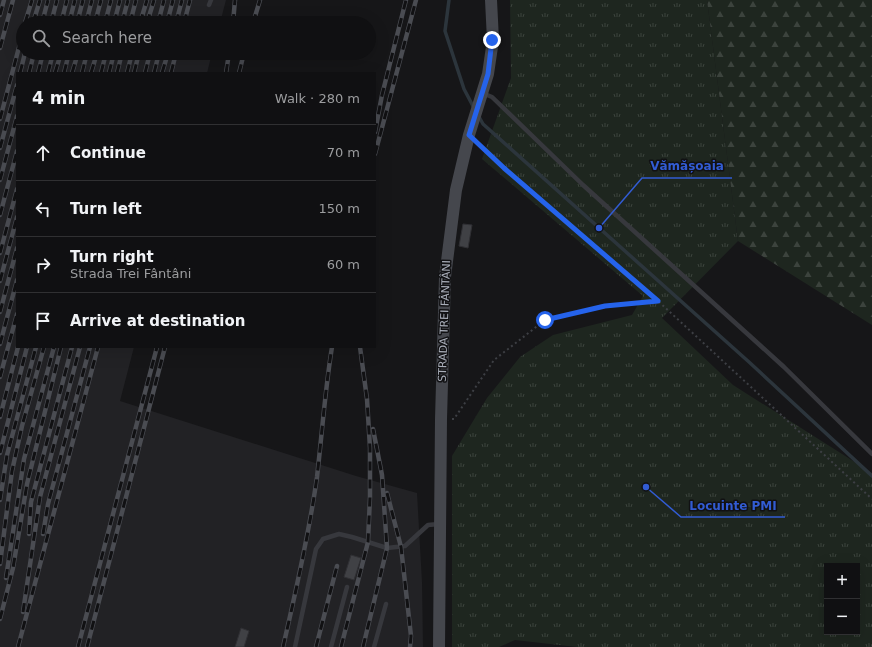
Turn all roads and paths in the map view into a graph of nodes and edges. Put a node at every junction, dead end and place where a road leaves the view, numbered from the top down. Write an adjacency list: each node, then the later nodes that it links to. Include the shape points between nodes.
1 (211, 0): 3 (lane)
2 (491, 0): 4 (main road, STRADA TREI FÂNTÂNI, via 492,40 488,74)
3 (209, 5)
4 (481, 96): 5 (main road, STRADA TREI FÂNTÂNI); 8 (lane, via 492,96 589,191 784,367)
5 (469, 135): 6 (path); 7 (main road, STRADA TREI FÂNTÂNI, via 456,190 445,277)
6 (658, 301): 7 (path, via 605,306 545,320 494,360 454,419); 9 (path)
7 (441, 419): 10 (main road, STRADA TREI FÂNTÂNI)
8 (872, 454)
9 (872, 499)
10 (441, 524): 13 (lane, via 428,525 401,547 386,548 339,534 323,539 316,549); 16 (main road, STRADA TREI FÂNTÂNI)
11 (347, 587): 14 (lane)
12 (386, 604): 15 (lane)
13 (295, 647)
14 (331, 647)
15 (374, 647)
16 (439, 647)

